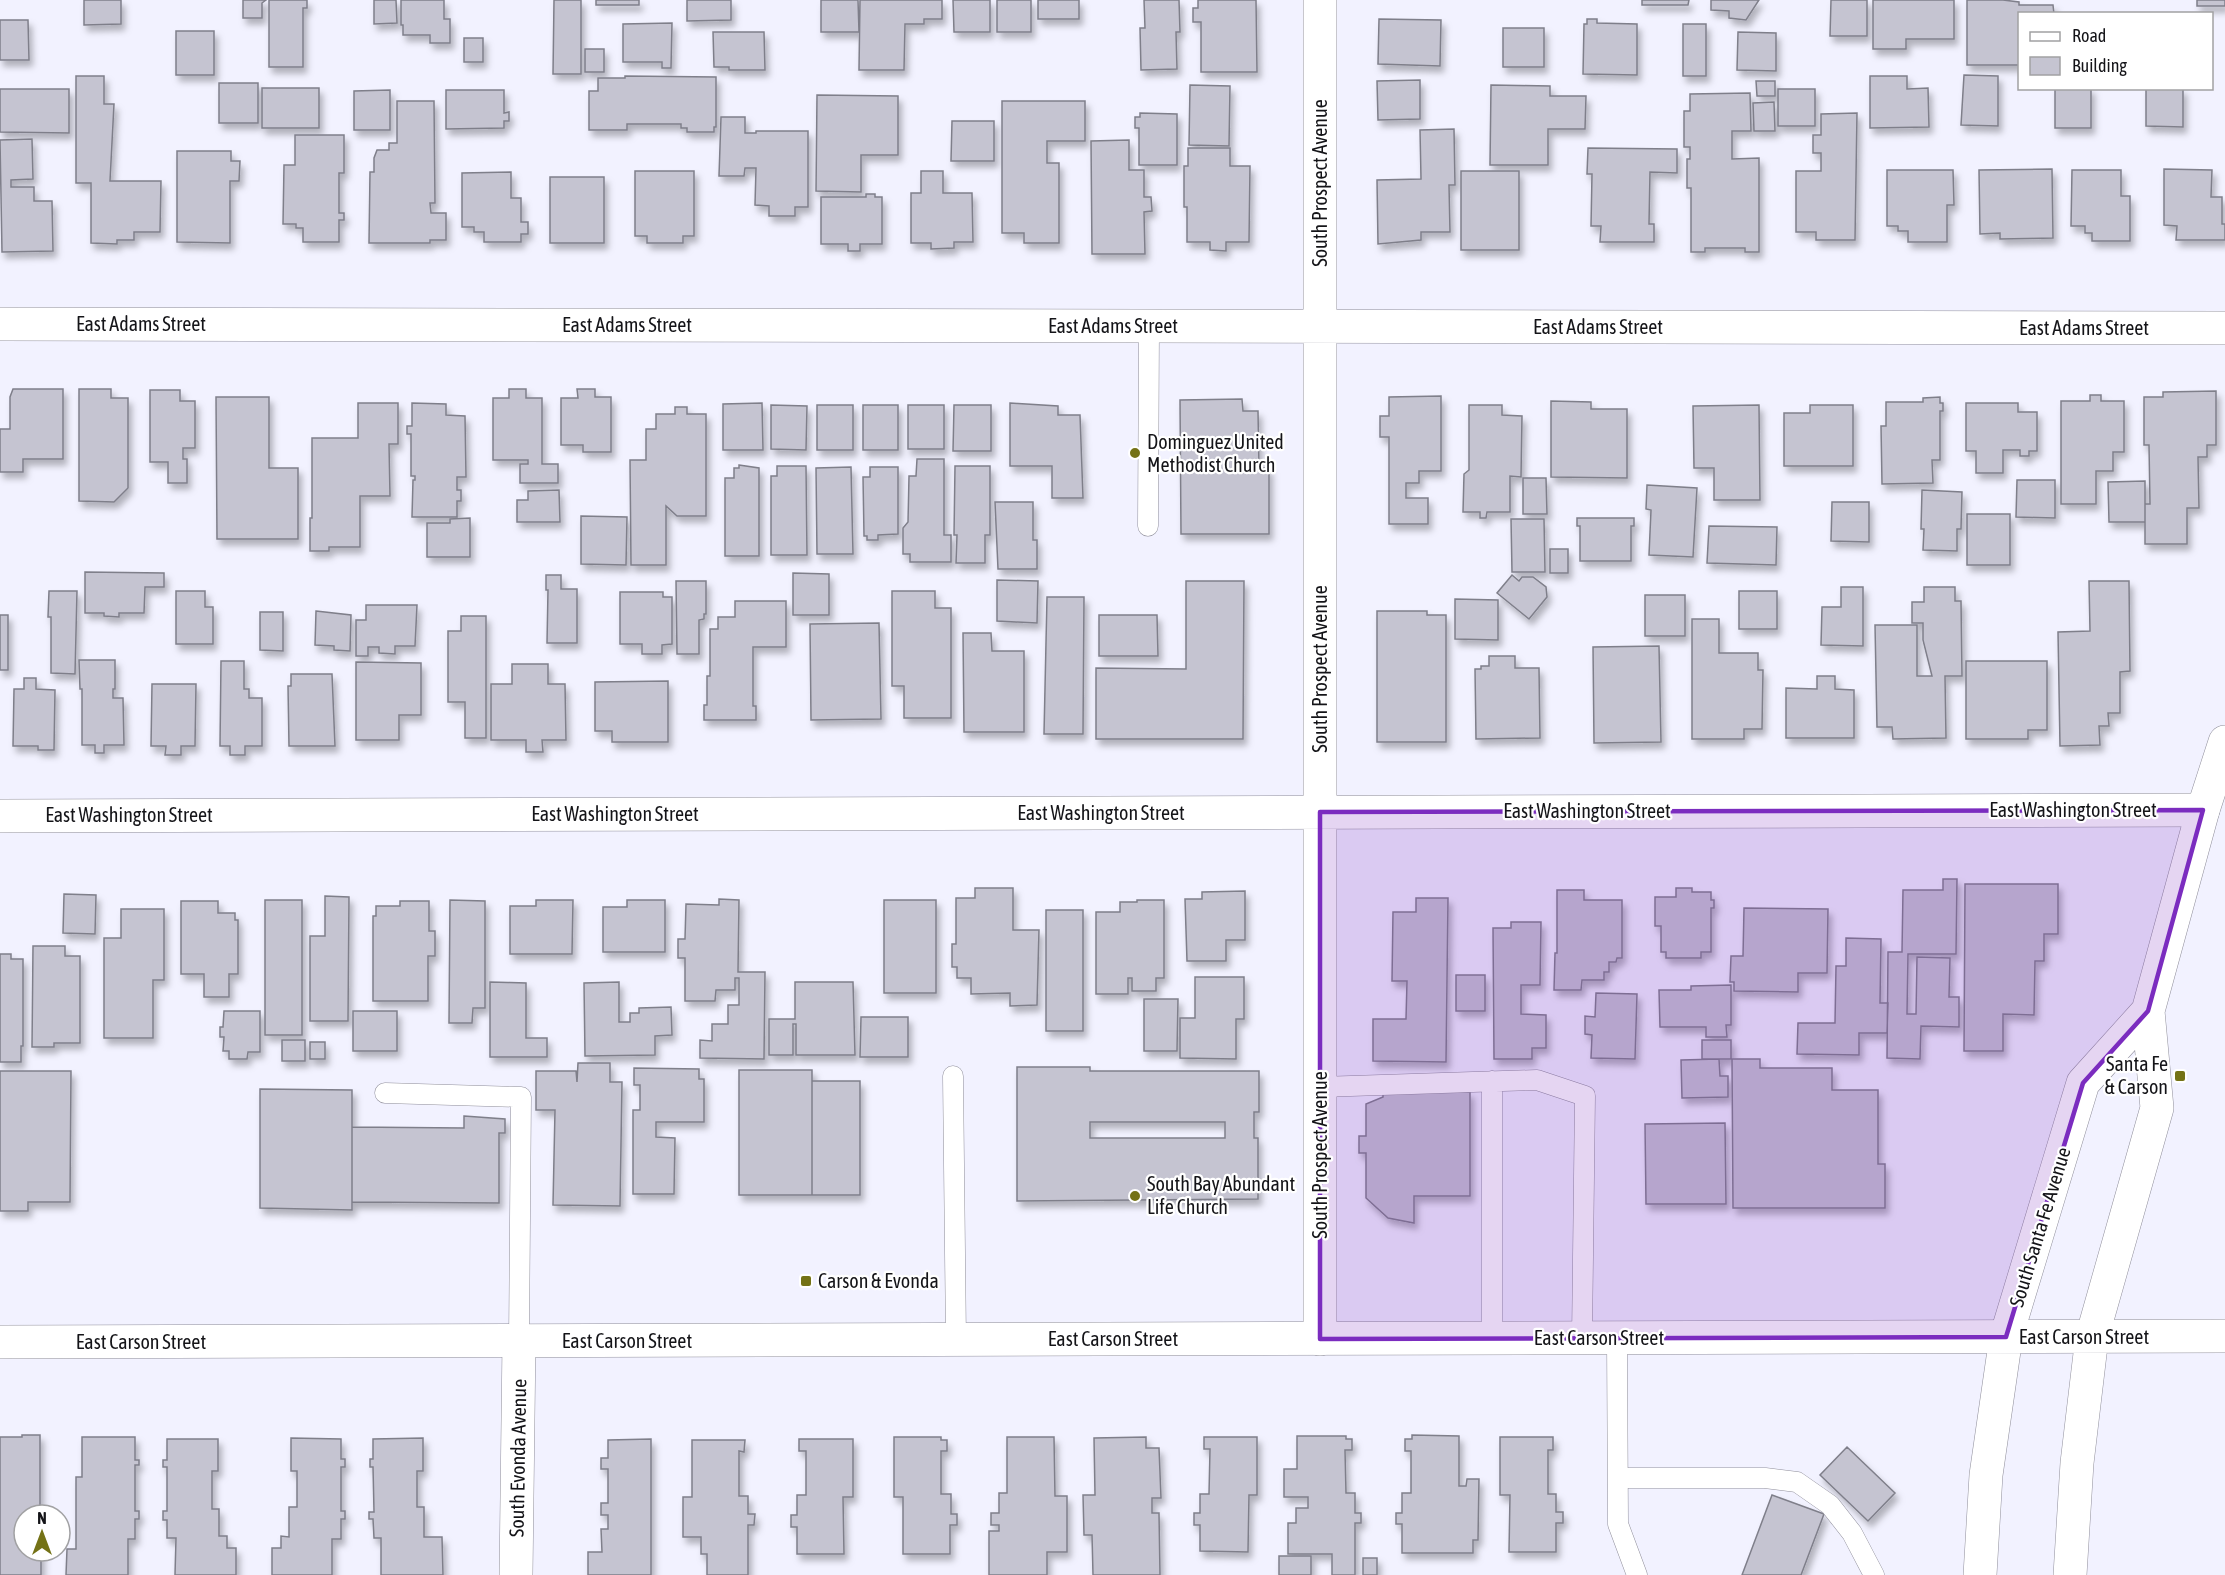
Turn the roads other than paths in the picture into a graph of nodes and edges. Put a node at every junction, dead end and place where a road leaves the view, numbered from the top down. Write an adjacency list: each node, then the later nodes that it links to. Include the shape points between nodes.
1 (1320, 0): 4 (street, South Prospect Avenue)
2 (0, 324): 3 (street, East Adams Street)
3 (1149, 326): 4 (street, East Adams Street); 6 (lane)
4 (1320, 327): 5 (street, East Adams Street); 9 (street, South Prospect Avenue)
5 (2225, 328)
6 (1148, 526)
7 (2225, 742): 8 (street, South Santa Fe Avenue)
8 (2203, 810): 9 (street, East Washington Street); 11 (street, South Santa Fe Avenue)
9 (1320, 812): 10 (street, East Washington Street); 14 (street, South Prospect Avenue)
10 (0, 816)
11 (2148, 1011): 17 (street, South Santa Fe Avenue, via 2083,1083); 18 (street, South Santa Fe Avenue, via 2157,1108)
12 (953, 1076): 23 (lane)
13 (1492, 1082): 14 (lane); 19 (lane); 20 (lane, via 1537,1080 1585,1096)
14 (1320, 1087): 22 (street, South Prospect Avenue)
15 (385, 1094): 24 (lane, via 520,1097)
16 (2225, 1336): 18 (street, East Carson Street)
17 (2006, 1337): 18 (street, East Carson Street); 21 (street, East Carson Street); 30 (street, South Santa Fe Avenue, via 1986,1475)
18 (2092, 1337): 31 (street, South Santa Fe Avenue, via 2077,1463)
19 (1492, 1338): 20 (street, East Carson Street); 22 (street, East Carson Street)
20 (1582, 1338): 21 (street, East Carson Street)
21 (1617, 1338): 26 (lane)
22 (1320, 1339): 23 (street, East Carson Street)
23 (956, 1340): 24 (street, East Carson Street)
24 (519, 1341): 25 (street, East Carson Street); 27 (street, South Evonda Avenue)
25 (0, 1342)
26 (1618, 1478): 28 (lane, via 1618,1524); 29 (lane, via 1766,1478 1797,1482 1830,1505 1852,1533)
27 (516, 1575)
28 (1637, 1575)
29 (1874, 1575)
30 (1980, 1575)
31 (2070, 1575)

